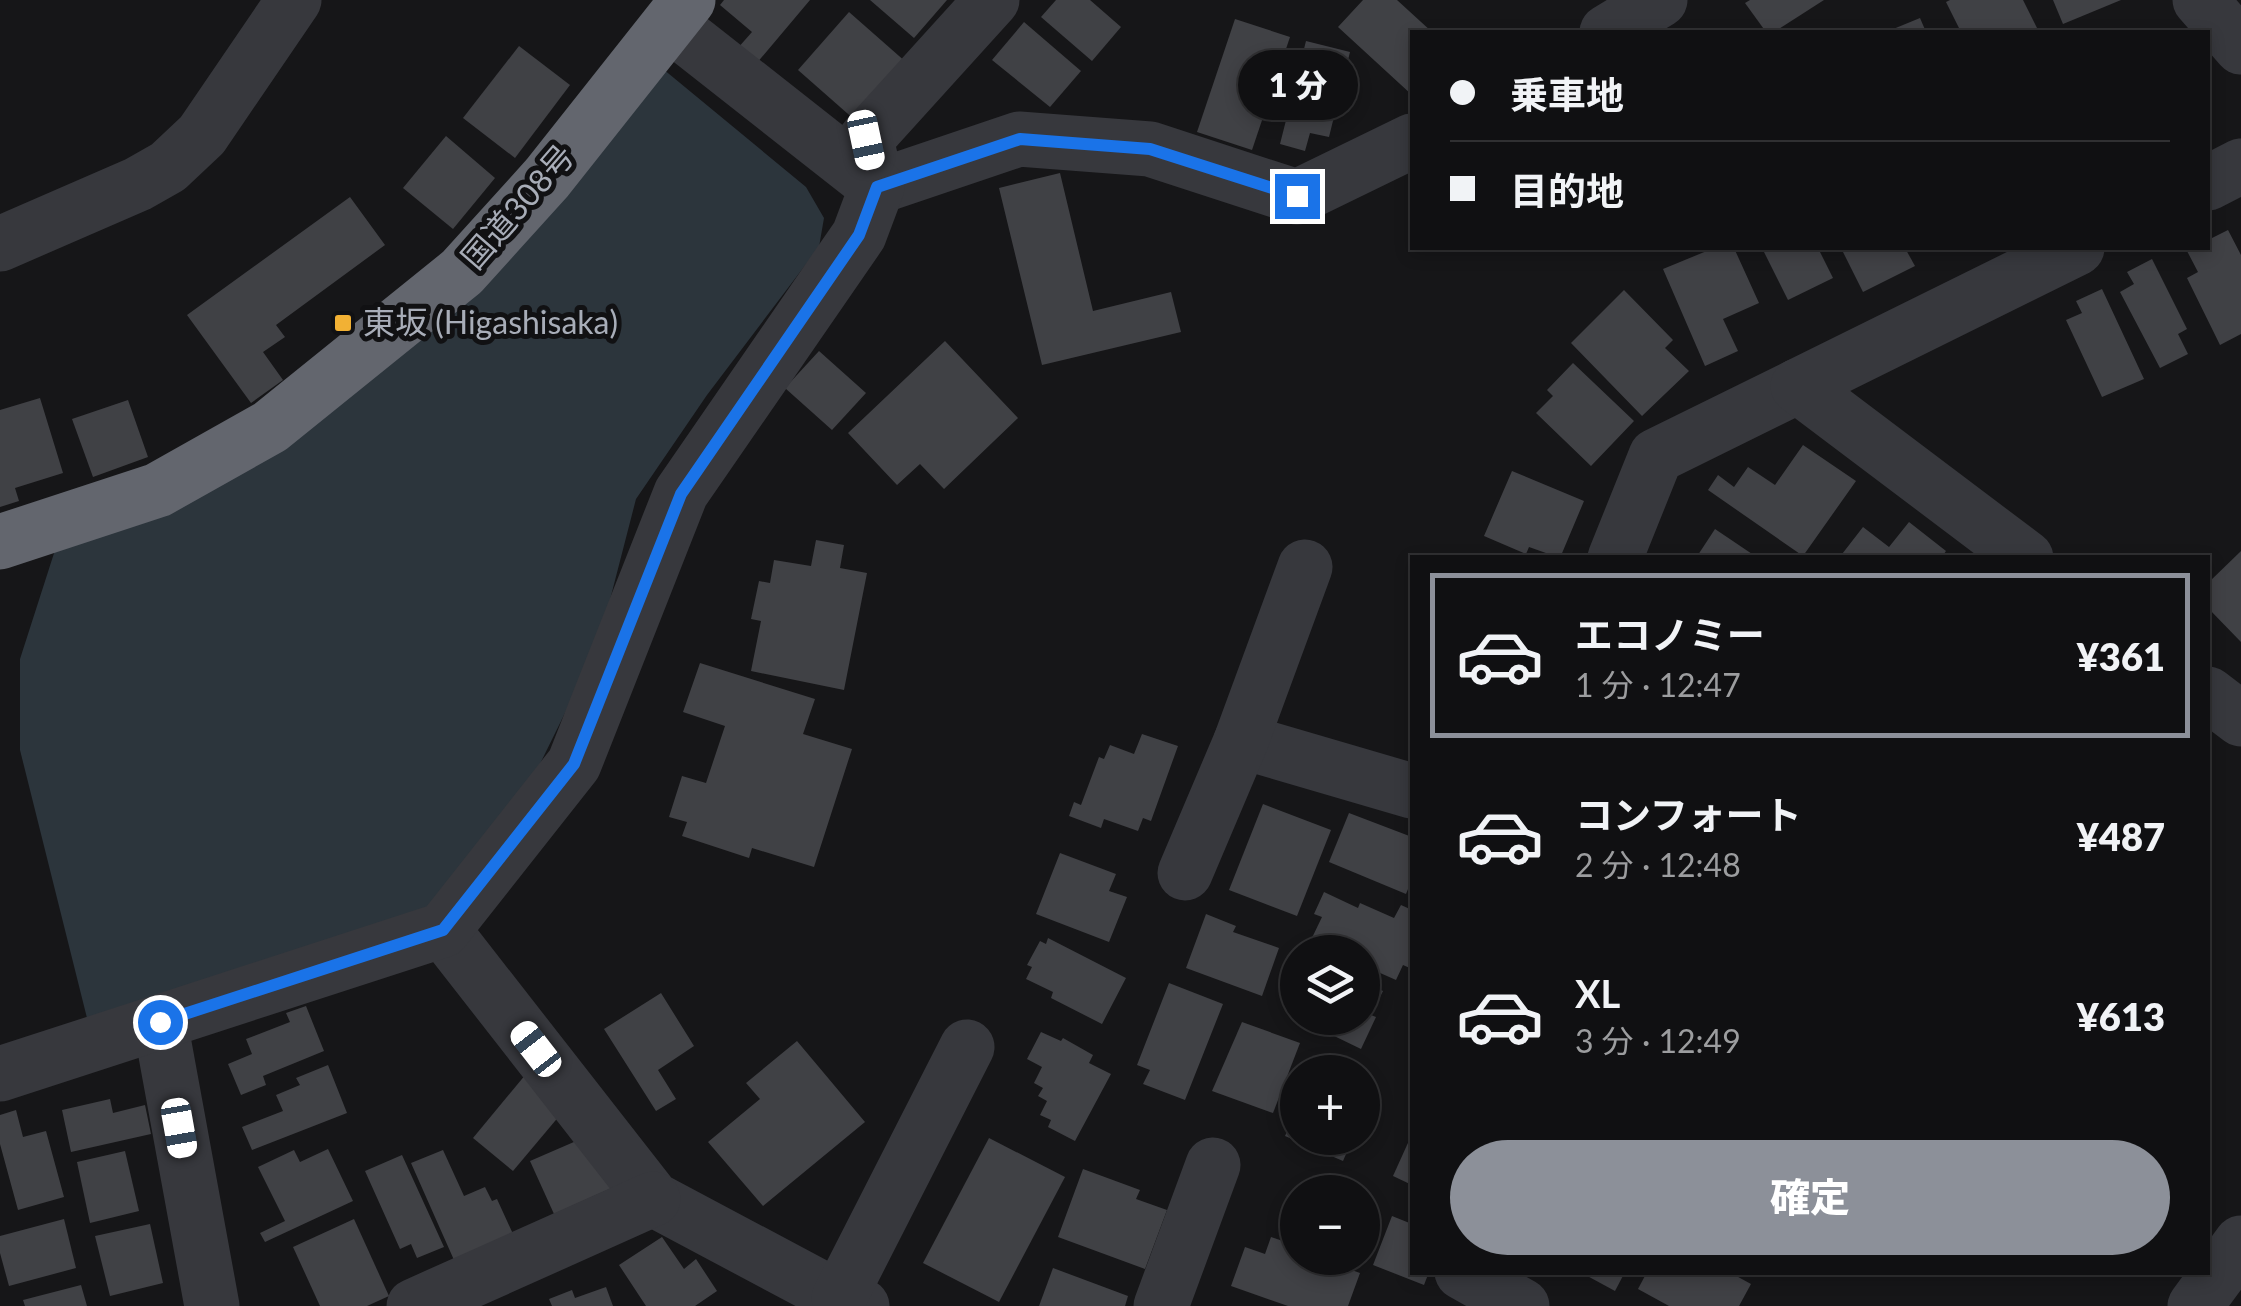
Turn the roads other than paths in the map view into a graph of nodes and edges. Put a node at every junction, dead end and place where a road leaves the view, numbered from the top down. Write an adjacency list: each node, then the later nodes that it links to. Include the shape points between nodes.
1 (294, 0): 12 (street, via 202,135 168,167)
2 (992, 0): 11 (street, via 866,140)
3 (1660, 0): 6 (street)
4 (2200, 0): 7 (street)
5 (679, 12): 11 (street); 15 (highway, 国道308号, via 547,178 462,272 270,427 158,490)
6 (1610, 30)
7 (2241, 47)
8 (1410, 142): 11 (street, via 1297,196 1150,149 1020,139)
9 (2241, 166): 10 (street)
10 (2210, 182)
11 (877, 187): 24 (street, via 859,235 681,494 574,764)
12 (0, 244)
13 (2073, 250): 14 (street)
14 (1798, 386): 16 (street, via 1656,456); 17 (street)
15 (0, 542)
16 (1616, 555)
17 (2017, 555)
18 (1306, 567): 21 (street)
19 (2210, 696): 20 (street)
20 (2241, 719)
21 (1241, 740): 22 (street); 23 (street)
22 (1410, 790)
23 (1185, 873)
24 (443, 930): 25 (street); 29 (street)
25 (160, 1022): 27 (street); 34 (street)
26 (967, 1047): 33 (street)
27 (0, 1074)
28 (1213, 1165): 36 (street)
29 (653, 1199): 32 (street); 35 (street)
30 (2241, 1243): 38 (street)
31 (1467, 1275): 37 (street)
32 (771, 1286): 33 (street)
33 (850, 1302)
34 (212, 1306)
35 (414, 1306)
36 (1160, 1306)
37 (1522, 1306)
38 (2195, 1306)

